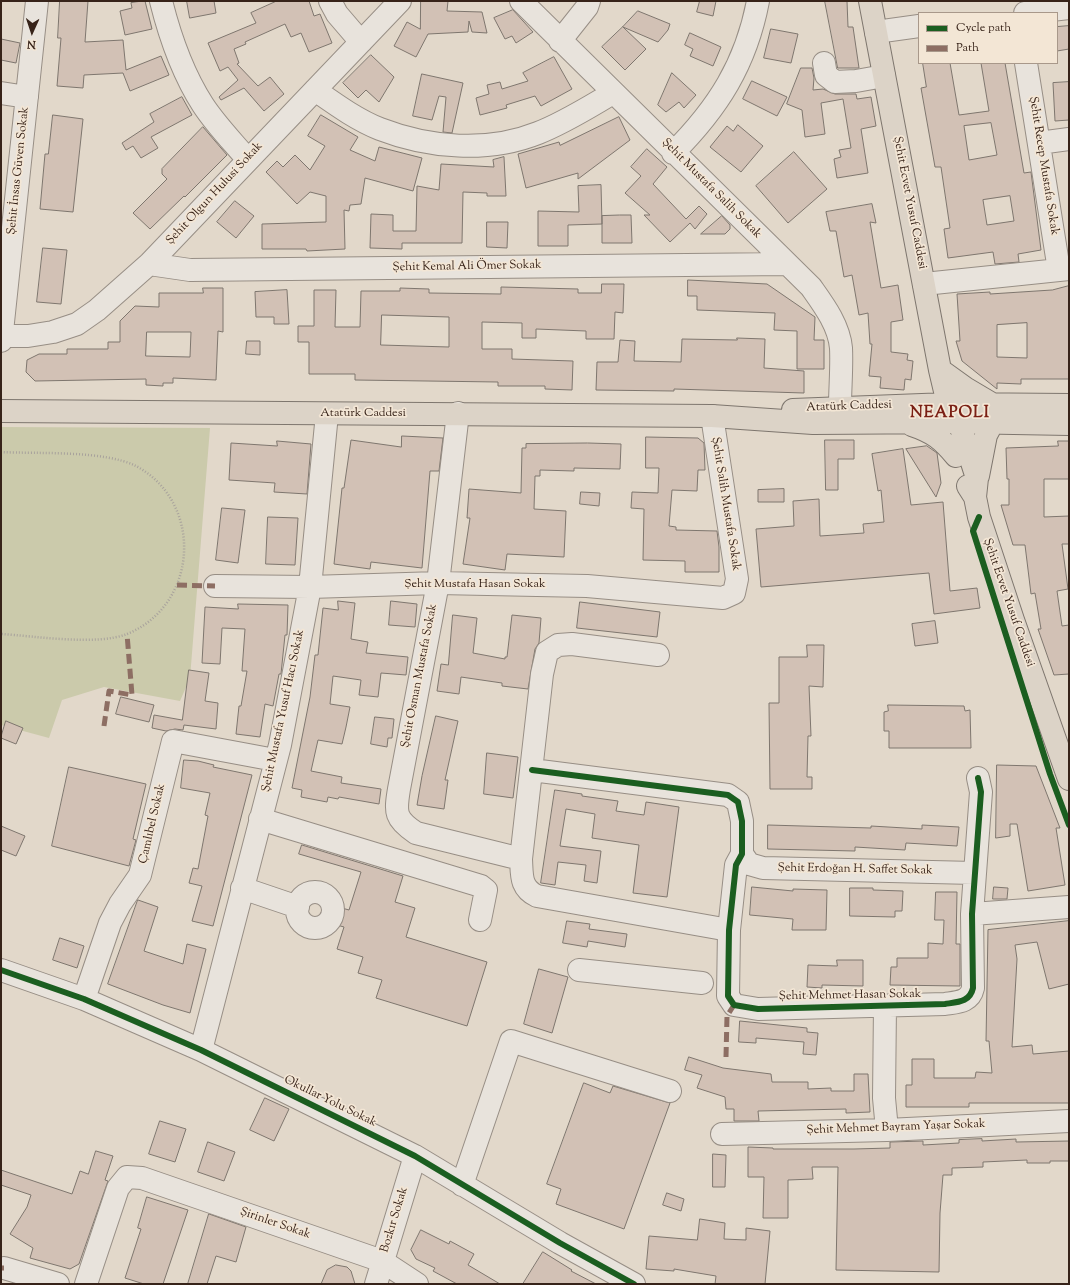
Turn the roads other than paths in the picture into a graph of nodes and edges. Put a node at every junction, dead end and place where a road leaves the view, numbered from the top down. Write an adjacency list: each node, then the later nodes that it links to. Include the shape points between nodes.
1 (37, 1): 23 (street, Şehit İnsas Güven Sokak)
2 (161, 1): 27 (street, via 172,42 200,99)
3 (330, 1): 16 (street, via 337,14)
4 (400, 1): 16 (street, Şehit Olgun Hulusi Sokak)
5 (521, 1): 15 (street, Şehit Mustafa Salih Sokak)
6 (589, 1): 15 (street)
7 (758, 1): 26 (street, via 739,65 704,121)
8 (870, 1): 14 (main road, Şehit Ecvet Yusuf Caddesi)
9 (1015, 1): 11 (street)
10 (1069, 8): 12 (street)
11 (1017, 12)
12 (1034, 12)
13 (918, 26): 14 (street)
14 (876, 32): 19 (main road, Şehit Ecvet Yusuf Caddesi)
15 (560, 41): 22 (street, Şehit Mustafa Salih Sokak)
16 (361, 42): 20 (street, Şehit Olgun Hulusi Sokak)
17 (824, 63): 19 (street, via 826,75 835,82)
18 (1026, 64): 25 (street, Şehit Recep Mustafa Sokak)
19 (884, 76): 31 (main road, Şehit Ecvet Yusuf Caddesi)
20 (315, 90): 22 (street, via 379,128 418,141 467,146 507,142 538,133); 27 (street, Şehit Olgun Hulusi Sokak)
21 (1, 92): 23 (street)
22 (613, 93): 26 (street, Şehit Mustafa Salih Sokak)
23 (27, 97): 32 (street, Şehit İnsas Güven Sokak)
24 (1069, 140): 25 (street)
25 (1039, 143): 30 (street, Şehit Recep Mustafa Sokak)
26 (674, 153): 29 (street, Şehit Mustafa Salih Sokak)
27 (248, 160): 28 (street, Şehit Olgun Hulusi Sokak)
28 (149, 264): 29 (street, Şehit Kemal Ali Ömer Sokak, via 190,270); 32 (street, Şehit Olgun Hulusi Sokak, via 97,310 77,324 41,334)
29 (786, 264): 35 (street, Şehit Mustafa Salih Sokak, via 810,287 825,307 836,329 841,347)
30 (1064, 269): 31 (street)
31 (924, 284): 33 (main road, Şehit Ecvet Yusuf Caddesi)
32 (1, 339)
33 (940, 370): 38 (main road); 40 (main road, via 932,384); 42 (main road, Şehit Ecvet Yusuf Caddesi)
34 (1069, 404): 38 (main road, Atatürk Caddesi)
35 (840, 407): 40 (main road, Atatürk Caddesi); 41 (main road, Atatürk Caddesi)
36 (1, 411): 39 (main road, Atatürk Caddesi)
37 (458, 413): 39 (main road, Atatürk Caddesi); 41 (main road, Atatürk Caddesi); 46 (street, Şehit Osman Mustafa Sokak)
38 (993, 413): 42 (main road, Atatürk Caddesi); 43 (main road, Atatürk Caddesi); 45 (main road)
39 (327, 414): 48 (street, Şehit Mustafa Yusuf Hacı Sokak)
40 (905, 414): 41 (main road, Atatürk Caddesi, via 813,423); 42 (main road, Atatürk Caddesi); 44 (main road, via 943,440)
41 (718, 416): 49 (street, Şehit Salih Mustafa Sokak, via 737,579)
42 (951, 416): 44 (main road, Şehit Ecvet Yusuf Caddesi); 45 (main road)
43 (1069, 424)
44 (956, 456): 45 (main road, Şehit Ecvet Yusuf Caddesi, via 964,480)
45 (976, 487): 51 (main road, Şehit Ecvet Yusuf Caddesi, via 979,517 1013,620)
46 (438, 583): 48 (street, Şehit Mustafa Hasan Sokak); 49 (street, Şehit Mustafa Hasan Sokak, via 587,586 723,598); 58 (street, Şehit Osman Mustafa Sokak, via 399,789 396,812 398,819 416,834)
47 (215, 586): 48 (street, Şehit Mustafa Hasan Sokak)
48 (310, 587): 52 (street, Şehit Mustafa Yusuf Hacı Sokak)
49 (734, 593)
50 (658, 655): 53 (street, via 572,644 558,645 547,652 542,674)
51 (1062, 739): 55 (main road, Şehit Ecvet Yusuf Caddesi)
52 (275, 760): 56 (street, Şehit Mustafa Yusuf Hacı Sokak); 69 (street, Çamlıbel Sokak, via 173,741 140,875 110,923)
53 (532, 770): 57 (street, via 728,795 738,802 740,809); 58 (street)
54 (978, 778): 59 (street, via 981,792)
55 (1069, 779)
56 (260, 819): 60 (street, Şehit Mustafa Yusuf Hacı Sokak); 64 (street, via 481,886 486,890)
57 (742, 854): 59 (street, Şehit Erdoğan H. Saffet Sokak, via 749,864 763,868); 65 (street, via 736,866)
58 (522, 859): 65 (street, via 522,881 527,890 537,896)
59 (974, 873): 63 (street)
60 (242, 888): 61 (street); 71 (street, Şehit Mustafa Yusuf Hacı Sokak)
61 (298, 907)
62 (1069, 907): 63 (street)
63 (972, 914): 70 (street, Şehit Mehmet Hasan Sokak, via 973,988 966,1000 945,1004)
64 (480, 920)
65 (729, 930): 70 (street, Şehit Mehmet Hasan Sokak, via 728,996 734,1005 758,1009)
66 (1, 970): 69 (street, Okullar Yolu Sokak)
67 (579, 970): 68 (street)
68 (702, 983)
69 (84, 999): 71 (street, Okullar Yolu Sokak)
70 (885, 1006): 74 (street, via 884,1098)
71 (200, 1050): 76 (street, Okullar Yolu Sokak)
72 (670, 1090): 77 (street, via 511,1041)
73 (1069, 1121): 74 (street, Şehit Mehmet Bayram Yaşar Sokak)
74 (887, 1130): 75 (street, Şehit Mehmet Bayram Yaşar Sokak)
75 (722, 1134)
76 (415, 1156): 77 (street, Okullar Yolu Sokak); 78 (street, Bozkır Sokak)
77 (462, 1185): 84 (street, Okullar Yolu Sokak)
78 (382, 1261): 81 (street, Şirinler Sokak, via 142,1178 127,1177 118,1188); 82 (street, Bozkır Sokak); 83 (street, Şirinler Sokak)
79 (4, 1268): 80 (street)
80 (58, 1284)
81 (86, 1284)
82 (376, 1284)
83 (418, 1284)
84 (634, 1284)

